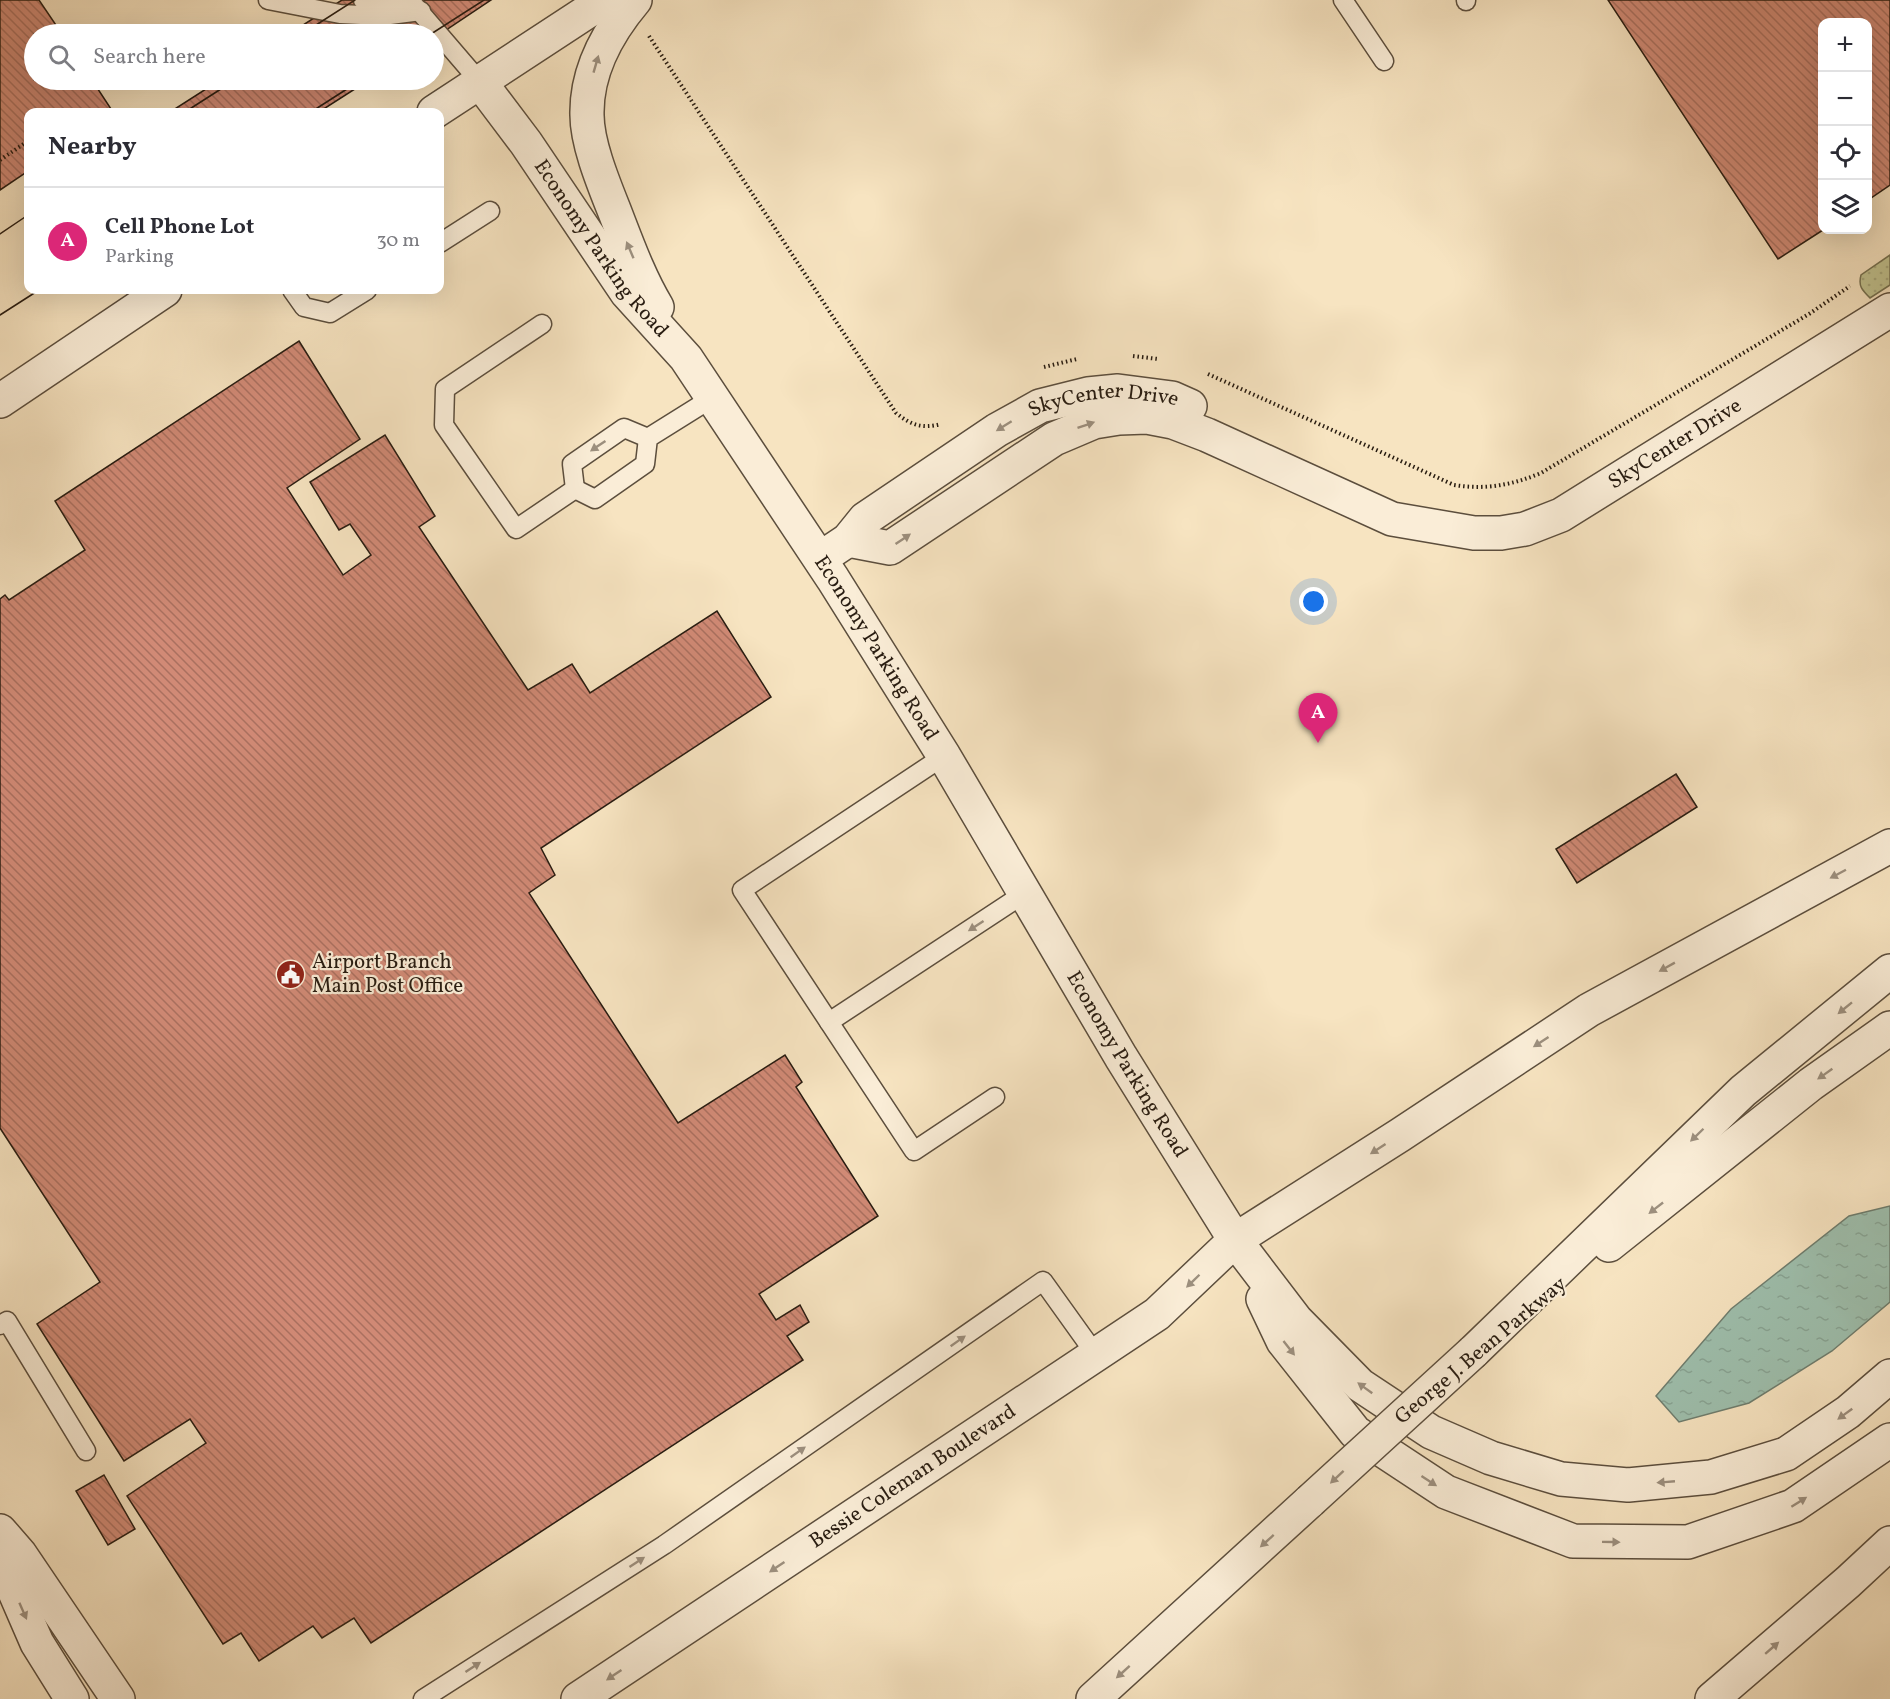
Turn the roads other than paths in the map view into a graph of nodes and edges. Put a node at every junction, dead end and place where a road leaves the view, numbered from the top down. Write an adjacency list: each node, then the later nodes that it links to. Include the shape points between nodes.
1 (268, 0): 7 (lane, via 340,14 382,16)
2 (363, 0): 7 (lane)
3 (398, 0): 7 (lane)
4 (605, 0): 11 (street)
5 (636, 0): 20 (street, one-way to 5, via 651,298 629,249 597,162 588,124 596,58)
6 (1343, 0): 10 (lane)
7 (414, 4): 8 (lane)
8 (431, 24)
9 (444, 39): 11 (lane)
10 (1384, 61)
11 (480, 82): 12 (street); 20 (street, Economy Parking Road, via 627,293)
12 (440, 108)
13 (490, 211): 14 (lane)
14 (444, 240)
15 (159, 294): 22 (street)
16 (295, 294): 17 (lane, via 304,307 330,313)
17 (361, 294)
18 (1890, 310): 25 (street, SkyCenter Drive, via 1561,514 1525,529 1501,533 1445,530 1392,498 1172,398 1118,392 1062,400 1019,417 865,519 848,540)
19 (542, 324): 24 (lane, via 445,389 444,425 516,529)
20 (686, 358): 21 (street, Economy Parking Road)
21 (712, 398): 23 (lane); 25 (street, Economy Parking Road)
22 (0, 401)
23 (648, 438): 24 (lane, via 645,464 595,499); 24 (lane, one-way to 24, via 624,428 572,464)
24 (574, 489)
25 (819, 559): 26 (street, Economy Parking Road)
26 (944, 756): 28 (street, Economy Parking Road); 30 (lane, via 742,890)
27 (1890, 846): 33 (street, Bessie Coleman Boulevard, one-way to 33, via 1589,1010)
28 (1025, 893): 30 (lane, one-way to 30); 33 (street, Economy Parking Road, via 1120,1057)
29 (1890, 971): 35 (street, one-way to 35, via 1743,1091)
30 (829, 1022): 32 (lane, via 914,1151)
31 (1890, 1028): 35 (street, George J. Bean Parkway, one-way to 35, via 1811,1084)
32 (995, 1096)
33 (1235, 1240): 36 (street, Bessie Coleman Boulevard, one-way to 36, via 1157,1314); 37 (street, one-way to 33, via 1848,1412 1786,1454 1712,1477 1628,1485 1561,1479 1491,1458 1431,1432 1360,1385 1296,1320); 38 (street, one-way to 38, via 1283,1341 1355,1432 1446,1492 1573,1541 1688,1542 1793,1506)
34 (0, 1325): 39 (lane, via 7,1321)
35 (1473, 1352): 47 (street, George J. Bean Parkway, one-way to 47, bridge)
36 (1096, 1355): 45 (lane, one-way to 36, via 664,1545 1043,1281); 46 (street, Bessie Coleman Boulevard, one-way to 46)
37 (1890, 1376)
38 (1890, 1440)
39 (86, 1451)
40 (0, 1531): 44 (street, via 20,1554)
41 (1890, 1543): 48 (street, one-way to 41)
42 (0, 1558): 43 (street, one-way to 43, via 37,1643)
43 (72, 1699)
44 (118, 1699)
45 (423, 1699)
46 (578, 1699)
47 (1093, 1699)
48 (1712, 1699)

